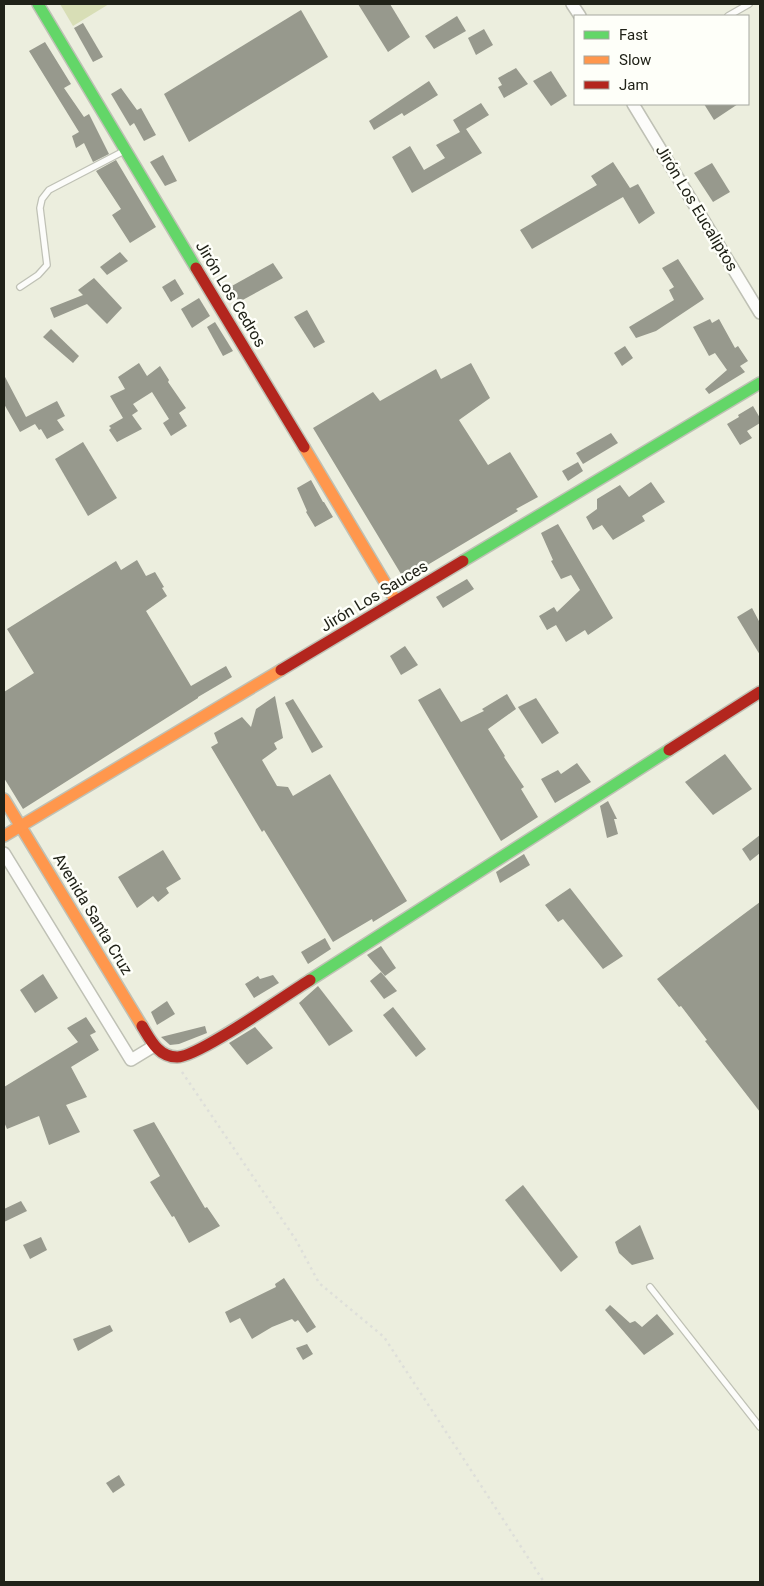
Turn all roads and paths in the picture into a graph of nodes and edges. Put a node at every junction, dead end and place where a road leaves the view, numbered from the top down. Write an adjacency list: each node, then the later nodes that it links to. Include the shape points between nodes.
1 (38, 4): 7 (street, Jirón Los Cedros)
2 (572, 4): 4 (street)
3 (749, 4): 5 (lane)
4 (579, 15)
5 (730, 15)
6 (634, 105): 9 (street, Jirón Los Eucaliptos)
7 (126, 150): 8 (lane, via 49,190 42,199 40,208 47,265); 11 (street, Jirón Los Cedros)
8 (20, 287)
9 (760, 313)
10 (760, 383): 11 (street, Jirón Los Sauces)
11 (396, 601): 14 (street, Jirón Los Sauces)
12 (760, 692): 18 (street, via 214,1041 183,1058)
13 (4, 800): 14 (street, Avenida Santa Cruz)
14 (20, 827): 15 (street, Jirón Los Sauces); 17 (street, Avenida Santa Cruz)
15 (4, 836)
16 (4, 853): 17 (street, via 131,1060)
17 (154, 1046): 18 (street)
18 (173, 1058): 21 (path, via 296,1240 319,1283 384,1337)
19 (650, 1287): 20 (lane)
20 (760, 1427)
21 (544, 1582)

